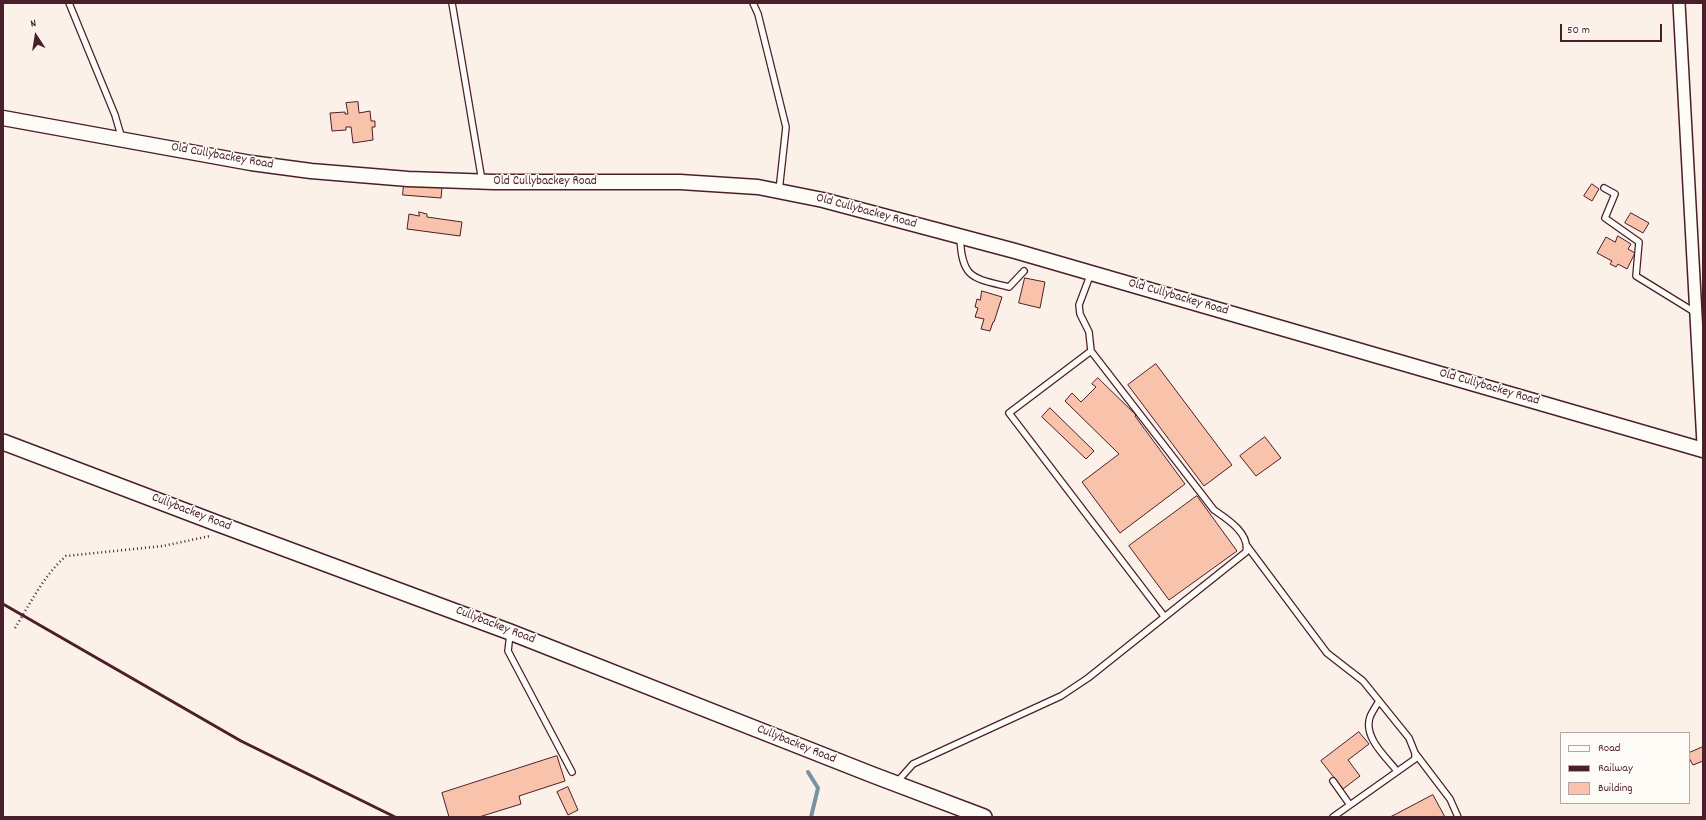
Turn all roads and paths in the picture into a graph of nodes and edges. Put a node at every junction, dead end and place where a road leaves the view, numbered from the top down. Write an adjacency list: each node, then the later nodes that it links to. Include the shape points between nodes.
1 (69, 3): 6 (lane, via 115,115)
2 (452, 3): 7 (lane)
3 (753, 3): 9 (lane, via 758,14 786,127)
4 (1679, 3): 13 (street)
5 (3, 118): 6 (street, Old Cullybackey Road)
6 (122, 140): 7 (street, Old Cullybackey Road, via 311,171)
7 (482, 182): 9 (street, Old Cullybackey Road, via 680,182 758,187)
8 (1604, 188): 13 (lane, via 1615,194 1605,218 1639,242 1636,276)
9 (779, 191): 10 (street, Old Cullybackey Road, via 823,200)
10 (960, 237): 11 (lane, via 962,261 968,272 978,279 1009,287); 12 (street, Old Cullybackey Road)
11 (1024, 271)
12 (1091, 273): 14 (lane, via 1079,305 1080,314 1089,332); 17 (street, Old Cullybackey Road)
13 (1696, 313): 16 (street)
14 (1091, 351): 19 (lane, via 1214,510 1233,523); 20 (lane, via 1009,413)
15 (3, 442): 18 (main road, Cullybackey Road)
16 (1703, 444)
17 (1703, 450)
18 (219, 524): 21 (path, via 213,535 164,546 66,556); 22 (main road, Cullybackey Road)
19 (1247, 546): 20 (lane, via 1246,552); 23 (lane, via 1327,653 1363,681)
20 (1164, 616): 28 (lane, via 1088,678 1061,696 913,764)
21 (15, 628)
22 (510, 632): 26 (lane, via 508,651); 28 (main road, Cullybackey Road)
23 (1379, 701): 24 (lane, via 1409,738); 25 (lane, via 1370,717 1368,728 1371,737)
24 (1415, 753): 25 (lane, via 1415,759); 32 (lane, via 1450,799)
25 (1397, 771): 29 (lane)
26 (572, 772)
27 (1333, 781): 29 (lane)
28 (896, 784): 30 (main road, Cullybackey Road)
29 (1350, 805): 31 (lane)
30 (984, 817)
31 (1333, 817)
32 (1458, 817)

